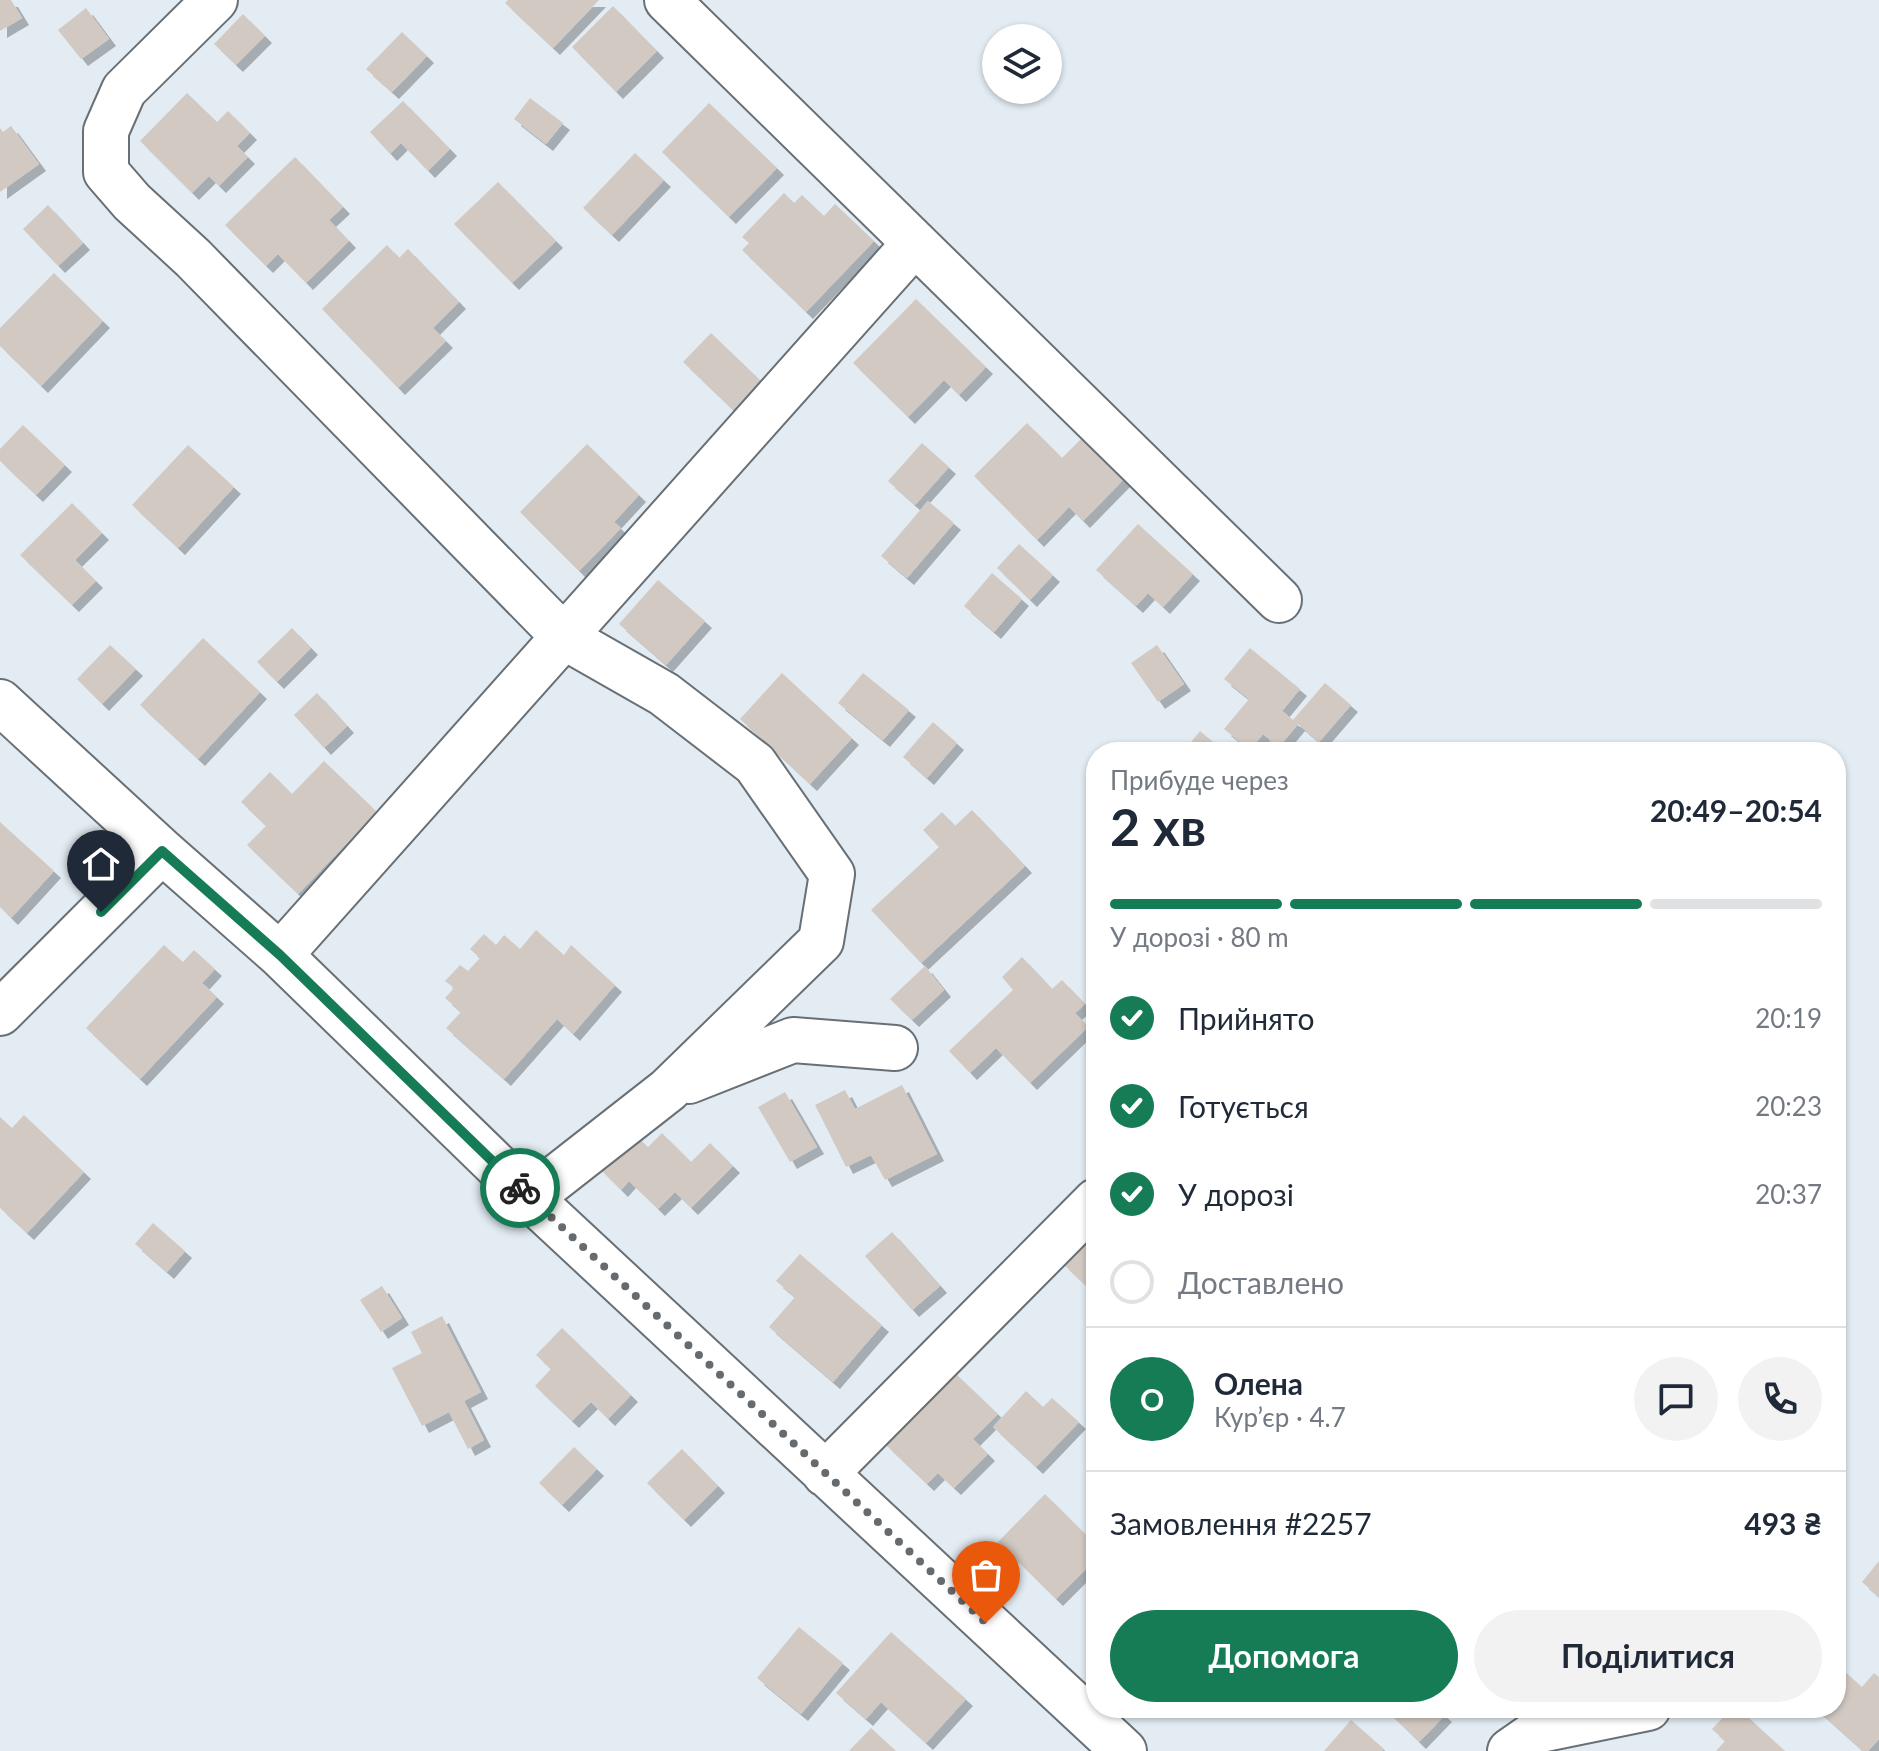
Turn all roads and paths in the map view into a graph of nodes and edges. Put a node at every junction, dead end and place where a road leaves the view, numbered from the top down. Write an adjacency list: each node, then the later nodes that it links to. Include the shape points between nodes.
1 (215, 0): 5 (street, via 124,90 106,131 106,172)
2 (667, 0): 3 (street)
3 (915, 243): 4 (street); 5 (street)
4 (1279, 600)
5 (564, 637): 8 (street); 11 (street, via 664,694 755,764 832,874 821,941)
6 (0, 702): 7 (street)
7 (162, 851): 8 (street); 9 (street)
8 (280, 955): 12 (street)
9 (0, 1013)
10 (895, 1048): 11 (street, via 793,1040)
11 (668, 1090): 12 (street)
12 (530, 1198): 14 (street)
13 (1086, 1211): 14 (street)
14 (825, 1474): 15 (street)
15 (1086, 1716)
16 (1088, 1718): 19 (street)
17 (1596, 1718): 18 (street)
18 (1534, 1730)
19 (1124, 1751)

